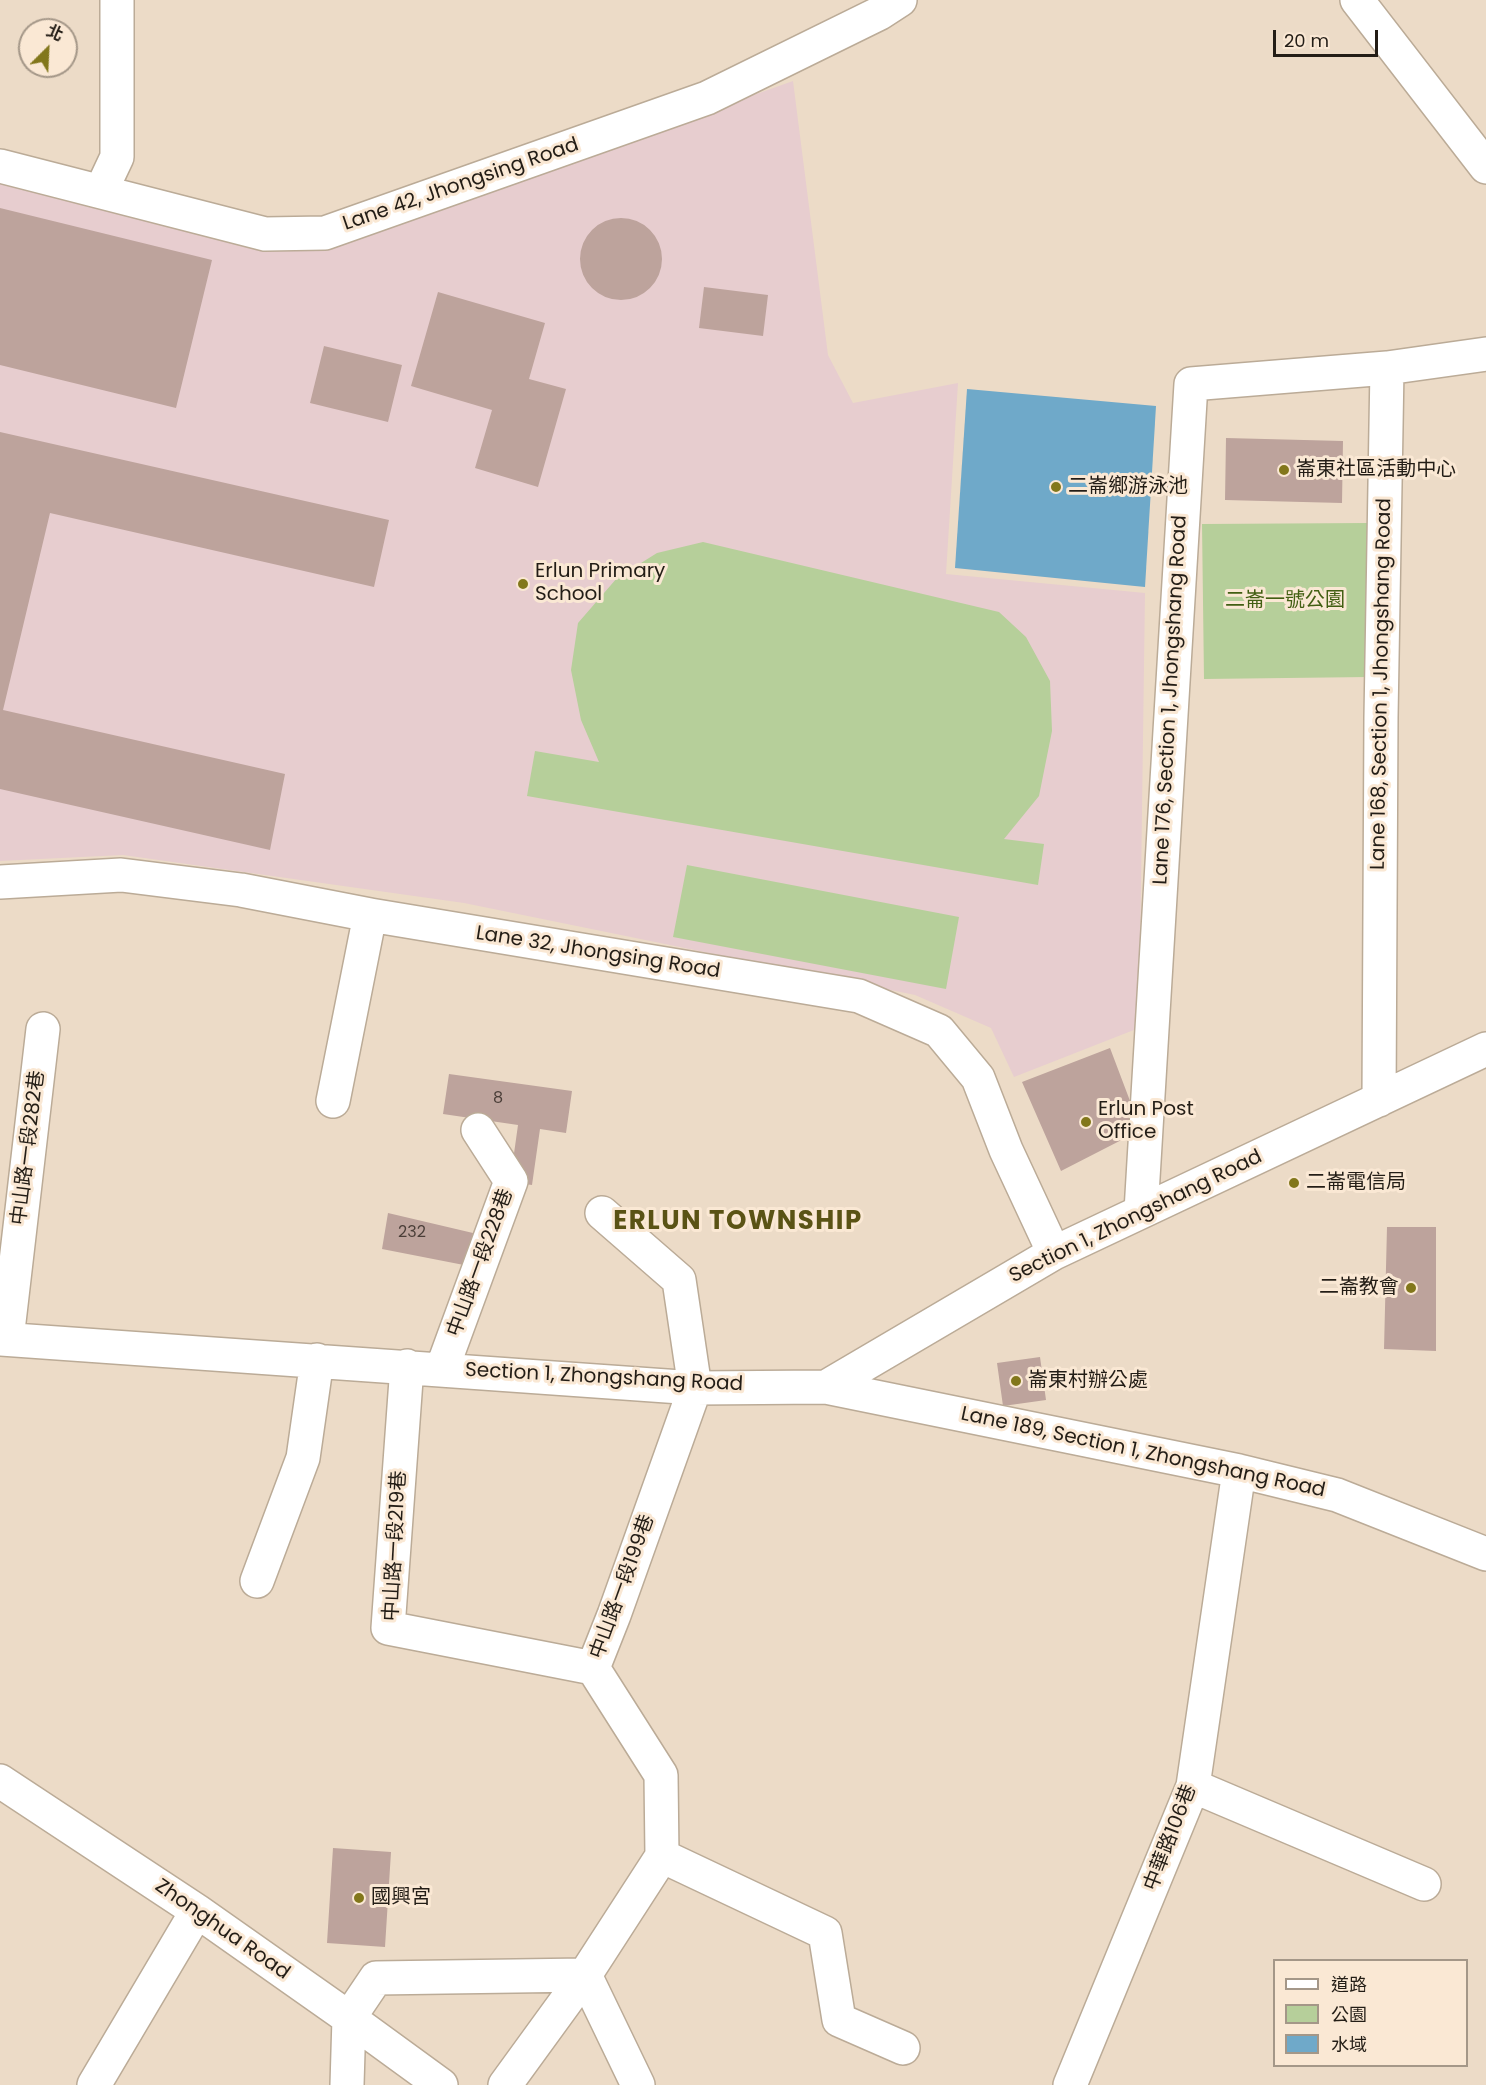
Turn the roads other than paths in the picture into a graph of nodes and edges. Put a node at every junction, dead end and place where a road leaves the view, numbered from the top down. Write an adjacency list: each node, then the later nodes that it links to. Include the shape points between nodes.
1 (117, 0): 6 (street, via 117,157)
2 (900, 0): 6 (street, Lane 42, Jhongsing Road, via 880,14 707,98 325,232 265,234)
3 (1357, 0): 5 (street)
4 (0, 166): 6 (street, Lane 42, Jhongsing Road)
5 (1486, 167)
6 (101, 191)
7 (1486, 354): 8 (street)
8 (1387, 368): 13 (street, Lane 168, Section 1, Jhongshang Road); 16 (street, Lane 176, Section 1, Jhongshang Road, via 1191,384)
9 (0, 882): 10 (street, Lane 32, Jhongsing Road, via 121,876 241,890)
10 (370, 915): 14 (street); 18 (street, Lane 32, Jhongsing Road, via 859,996 939,1031 978,1078)
11 (43, 1029): 19 (street, 中山路一段282巷)
12 (1486, 1049): 13 (street, Section 1, Zhongshang Road)
13 (1378, 1100): 16 (street, Section 1, Zhongshang Road)
14 (333, 1101)
15 (478, 1130): 22 (street, 中山路一段228巷, via 510,1181)
16 (1141, 1211): 18 (street, Section 1, Zhongshang Road)
17 (602, 1213): 24 (street, via 679,1280)
18 (1054, 1253): 23 (street, Section 1, Zhongshang Road)
19 (3, 1339): 20 (street, Section 1, Zhongshang Road)
20 (317, 1360): 21 (street, Section 1, Zhongshang Road); 27 (street, via 303,1458)
21 (407, 1366): 22 (street, Section 1, Zhongshang Road); 28 (street, 中山路一段219巷, via 388,1628)
22 (442, 1369): 24 (street, Section 1, Zhongshang Road)
23 (826, 1387): 24 (street, Section 1, Zhongshang Road); 25 (street, Lane 189, Section 1, Zhongshang Road)
24 (695, 1388): 28 (street, 中山路一段199巷)
25 (1239, 1471): 26 (street, Lane 189, Section 1, Zhongshang Road, via 1337,1495); 30 (street, 中華路106巷)
26 (1486, 1554)
27 (257, 1581)
28 (593, 1668): 31 (street, 中山路一段199巷, via 661,1775)
29 (0, 1781): 33 (street, Zhonghua Road)
30 (1193, 1786): 32 (street); 42 (street, 中華路106巷)
31 (662, 1856): 34 (street); 36 (street, via 825,1933 839,2020)
32 (1424, 1884)
33 (197, 1911): 35 (street, Zhonghua Road); 37 (street)
34 (585, 1975): 35 (street, via 376,1978); 40 (street); 41 (street)
35 (349, 2018): 38 (street); 39 (street, Zhonghua Road)
36 (903, 2048)
37 (94, 2085)
38 (347, 2085)
39 (441, 2085)
40 (505, 2085)
41 (638, 2085)
42 (1070, 2085)

